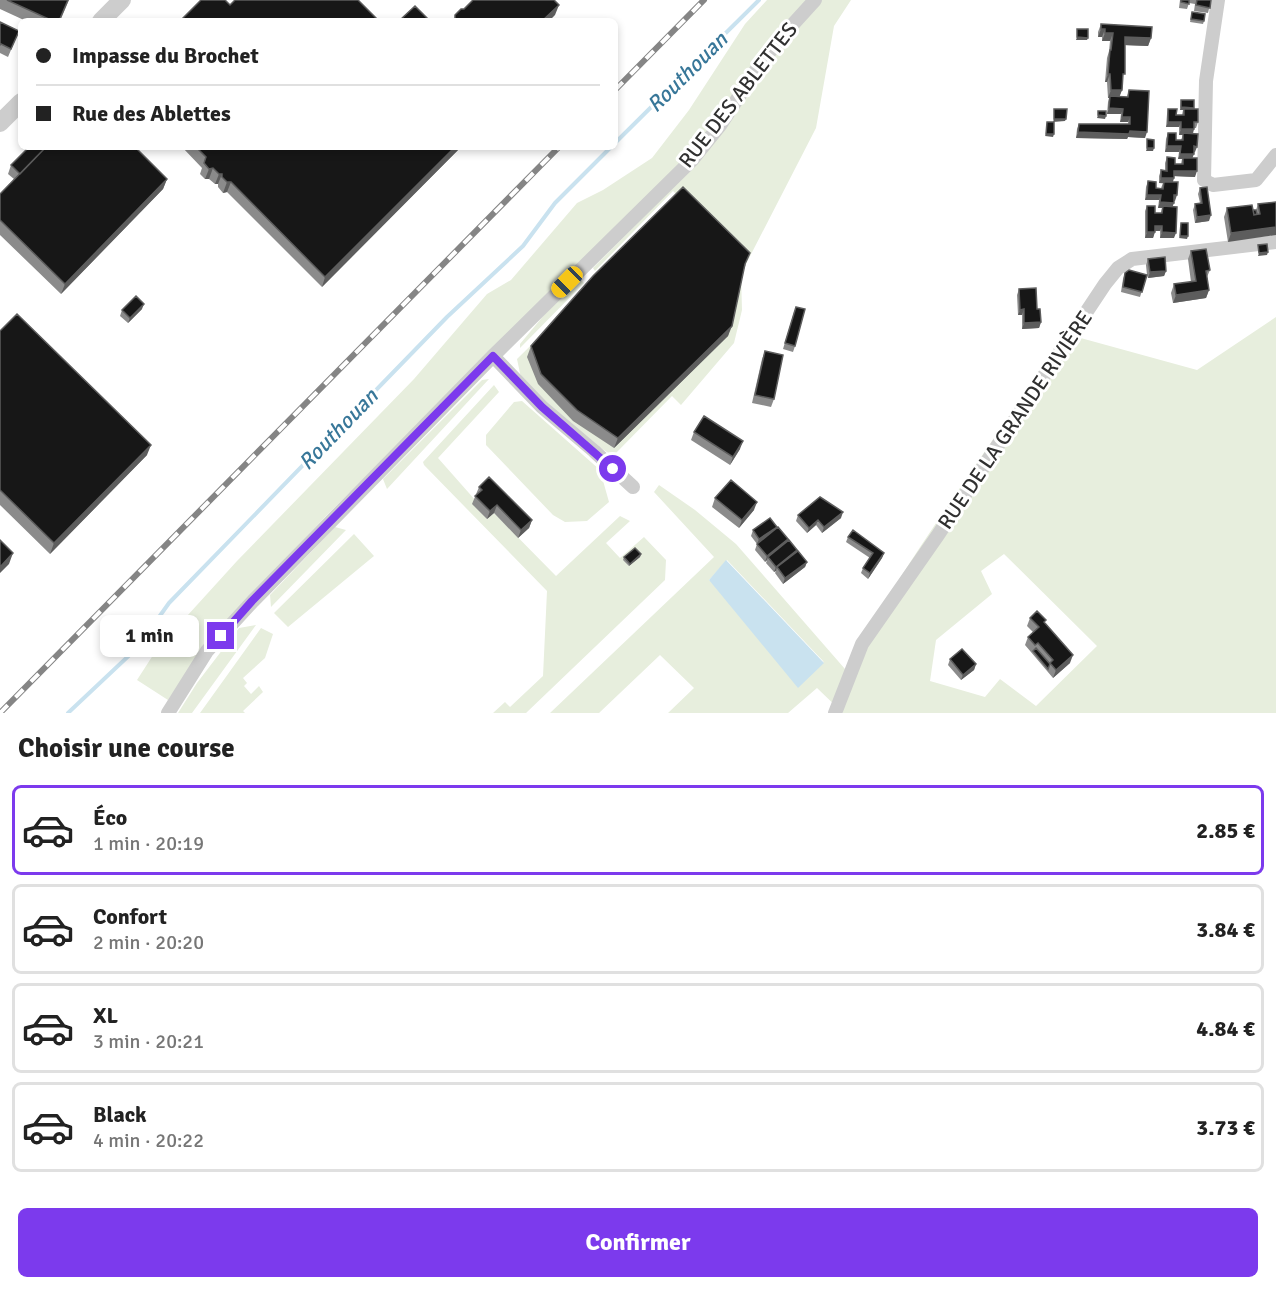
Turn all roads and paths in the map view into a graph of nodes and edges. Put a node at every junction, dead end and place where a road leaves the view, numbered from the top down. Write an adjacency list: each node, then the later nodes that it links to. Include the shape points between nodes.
1 (122, 0): 4 (street)
2 (815, 0): 9 (street, RUE DES ABLETTES, via 762,61 692,160)
3 (1218, 0): 7 (street, via 1206,81 1204,180 1213,185 1256,180)
4 (104, 18)
5 (18, 105): 6 (street)
6 (0, 123)
7 (1276, 155)
8 (1276, 242): 12 (street, RUE DE LA GRANDE RIVIÈRE, via 1132,259 1118,268 862,644)
9 (493, 356): 10 (street, via 542,407); 11 (street, RUE DES ABLETTES, via 252,601 207,651)
10 (633, 487)
11 (168, 713)
12 (835, 713)

